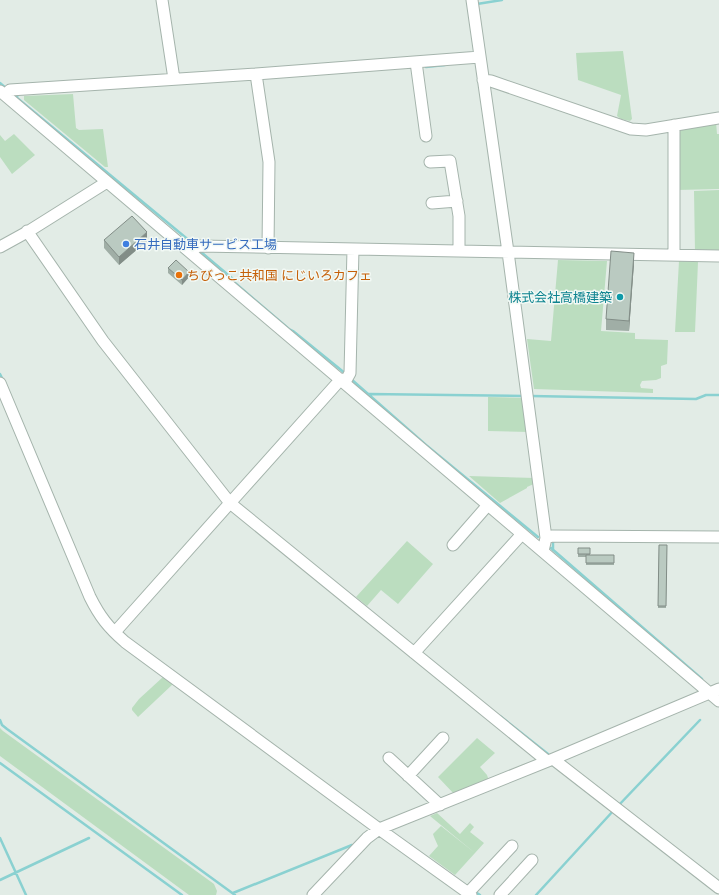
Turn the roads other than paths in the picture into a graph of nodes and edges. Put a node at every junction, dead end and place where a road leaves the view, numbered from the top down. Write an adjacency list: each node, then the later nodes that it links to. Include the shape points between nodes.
1 (162, 0): 6 (street)
2 (472, 0): 3 (street)
3 (480, 57): 4 (street); 7 (street)
4 (416, 62): 5 (street); 11 (street)
5 (256, 77): 6 (street); 18 (street, via 269,162)
6 (174, 80): 8 (street)
7 (483, 80): 10 (street, via 491,80 631,129 646,130); 22 (street)
8 (6, 92): 13 (street)
9 (719, 118): 10 (street)
10 (674, 125): 23 (street)
11 (426, 136)
12 (430, 162): 14 (street, via 450,161)
13 (107, 182): 16 (street); 20 (street)
14 (457, 201): 15 (street); 21 (street)
15 (432, 203)
16 (30, 230): 17 (street); 27 (street, via 103,341)
17 (0, 247)
18 (268, 248): 19 (street); 20 (street, via 199,246)
19 (353, 249): 21 (street); 25 (street, via 350,374)
20 (190, 251): 25 (street)
21 (458, 251): 22 (street)
22 (508, 252): 23 (street); 31 (street)
23 (674, 255): 24 (street)
24 (719, 256)
25 (343, 380): 27 (street); 28 (street)
26 (0, 383): 34 (street, via 90,597 102,618)
27 (230, 503): 34 (street); 35 (street)
28 (488, 505): 29 (street); 32 (street)
29 (522, 534): 33 (street); 35 (street)
30 (719, 536): 31 (street)
31 (549, 537): 33 (street)
32 (453, 545)
33 (542, 551): 36 (street)
34 (117, 630): 43 (street, via 132,647)
35 (416, 650): 40 (street)
36 (714, 691): 37 (street); 40 (street)
37 (719, 701)
38 (443, 738): 41 (street)
39 (389, 758): 41 (street)
40 (550, 760): 42 (street); 46 (street)
41 (408, 776): 42 (street)
42 (440, 804): 43 (street)
43 (379, 829): 47 (street); 48 (street, via 367,838)
44 (512, 846): 47 (street)
45 (532, 860): 49 (street)
46 (719, 888)
47 (470, 894)
48 (313, 895)
49 (500, 895)

